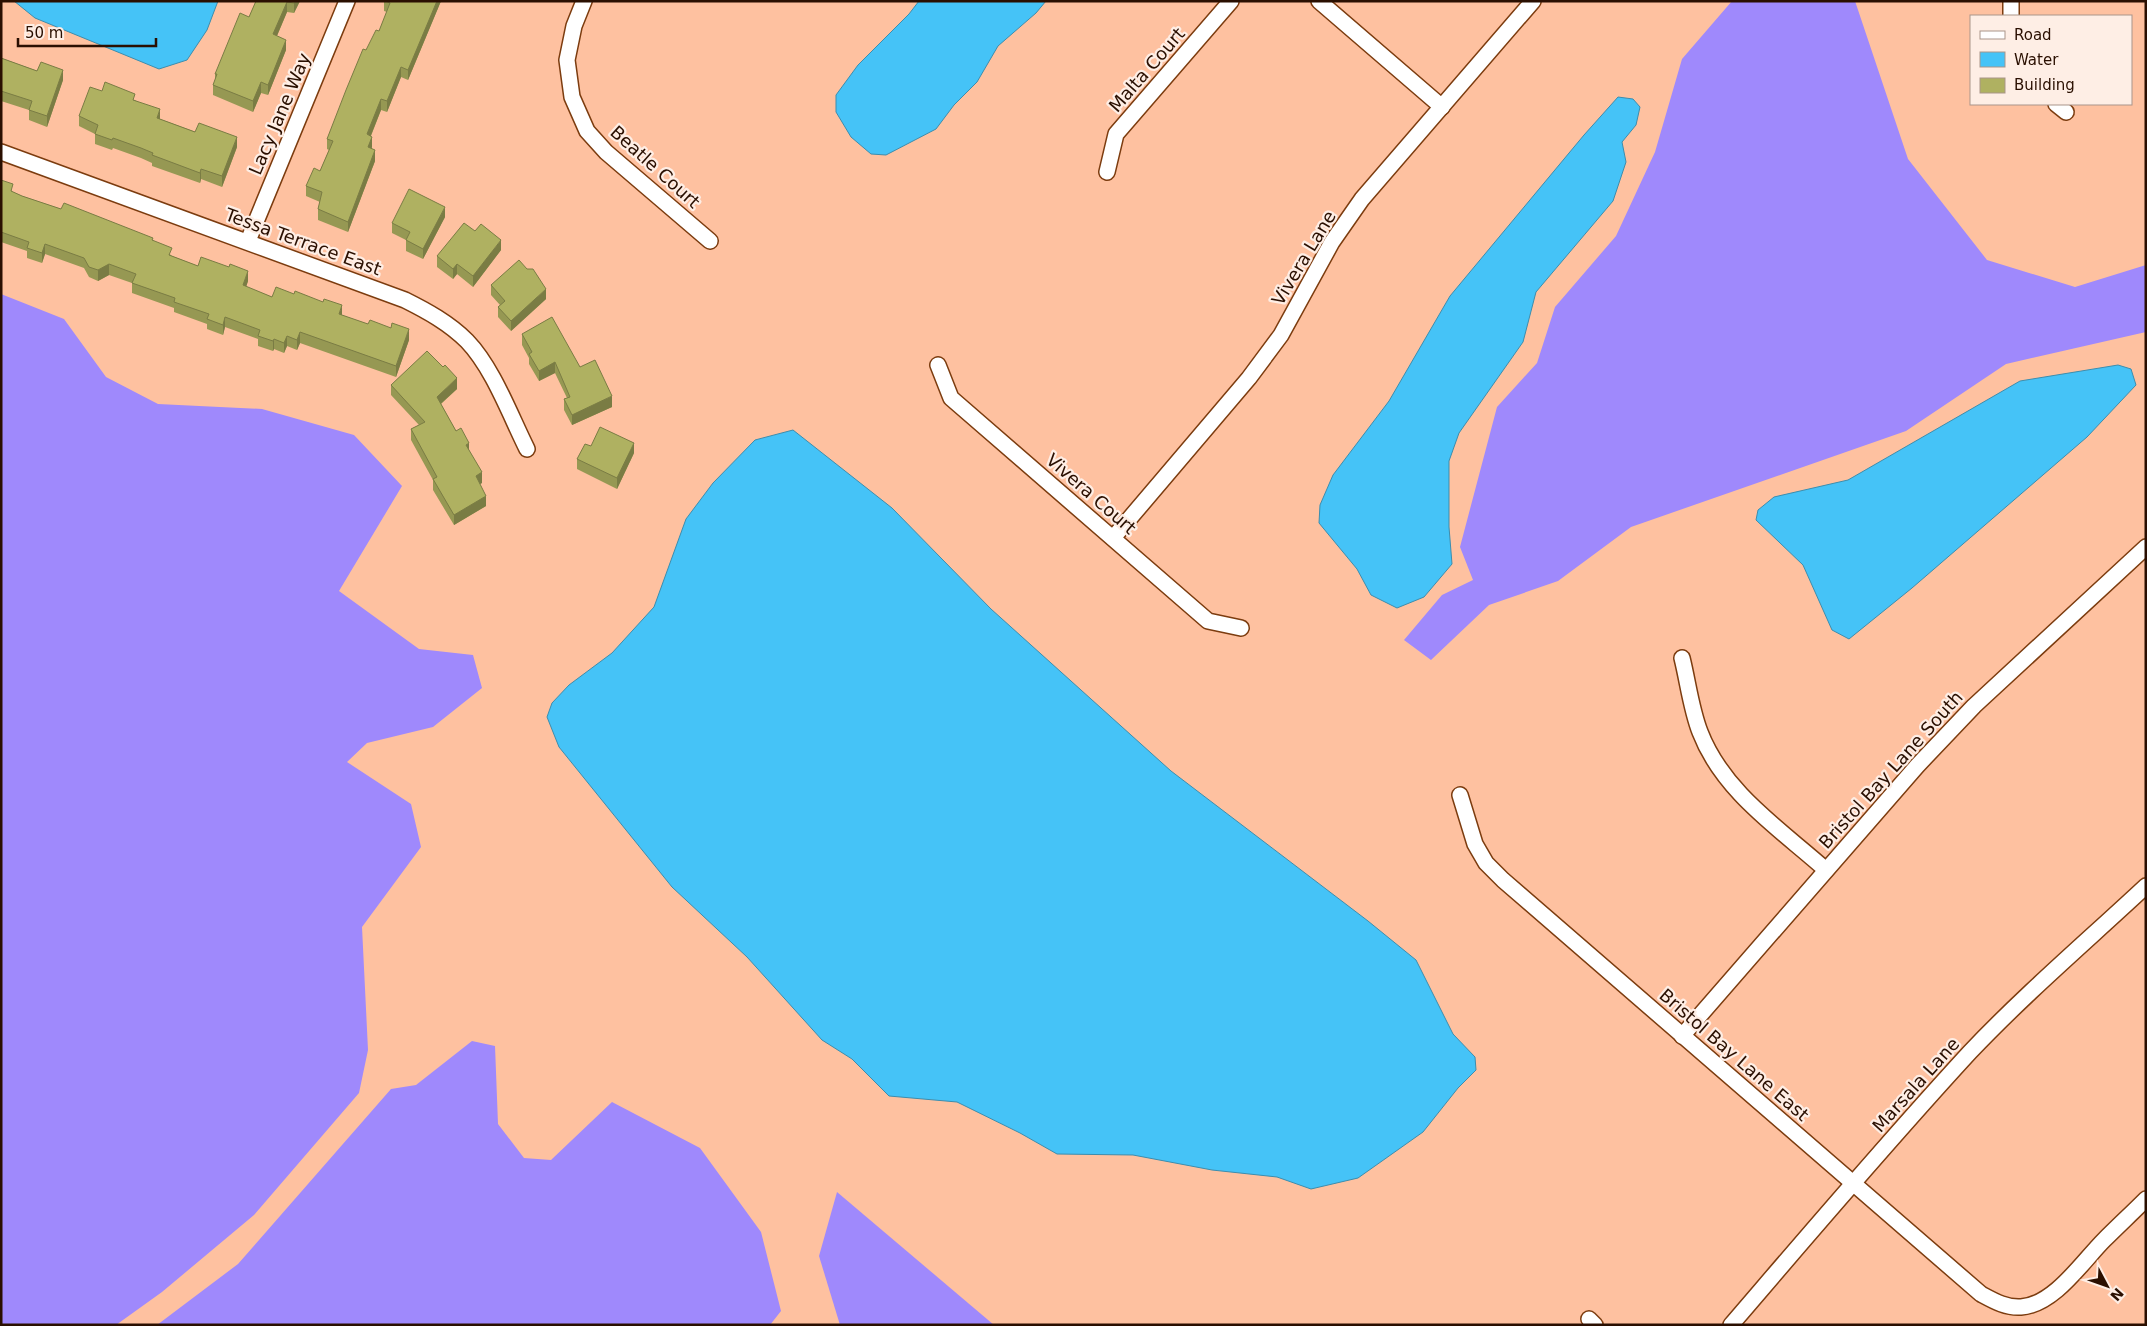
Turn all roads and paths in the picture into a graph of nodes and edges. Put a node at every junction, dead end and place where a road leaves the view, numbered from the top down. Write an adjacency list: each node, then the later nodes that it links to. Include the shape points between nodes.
1 (347, 1): 11 (street, Lacy Jane Way)
2 (584, 1): 12 (street, Beatle Court, via 574,26 567,60 572,97 587,131 606,152)
3 (1231, 1): 10 (street, Malta Court, via 1116,134)
4 (1320, 1): 8 (street)
5 (1533, 1): 8 (street, Vivera Lane)
6 (2011, 1): 7 (street)
7 (2012, 15)
8 (1442, 107): 15 (street, Vivera Lane, via 1357,207 1332,242 1281,335 1249,378)
9 (1, 152): 11 (street, Tessa Terrace East)
10 (1107, 172)
11 (248, 241): 14 (street, Tessa Terrace East, via 405,300 438,317 467,341 487,368)
12 (710, 241)
13 (938, 365): 15 (street, Vivera Court, via 951,398)
14 (527, 449)
15 (1113, 538): 17 (street, Vivera Court, via 1208,620)
16 (2146, 547): 20 (street, Bristol Bay Lane South, via 1974,706)
17 (1241, 628)
18 (1682, 658): 20 (street, via 1700,732 1715,763 1736,791)
19 (1460, 795): 22 (street, Bristol Bay Lane East, via 1475,844 1486,863)
20 (1826, 870): 22 (street, Bristol Bay Lane South)
21 (2146, 886): 23 (street, Marsala Lane, via 1971,1052)
22 (1682, 1036): 23 (street, Bristol Bay Lane East)
23 (1853, 1182): 24 (street, Bristol Bay Lane East, via 1981,1294 2003,1305 2022,1307 2040,1301 2060,1287); 25 (street, Marsala Lane)
24 (2146, 1199)
25 (1731, 1325)

